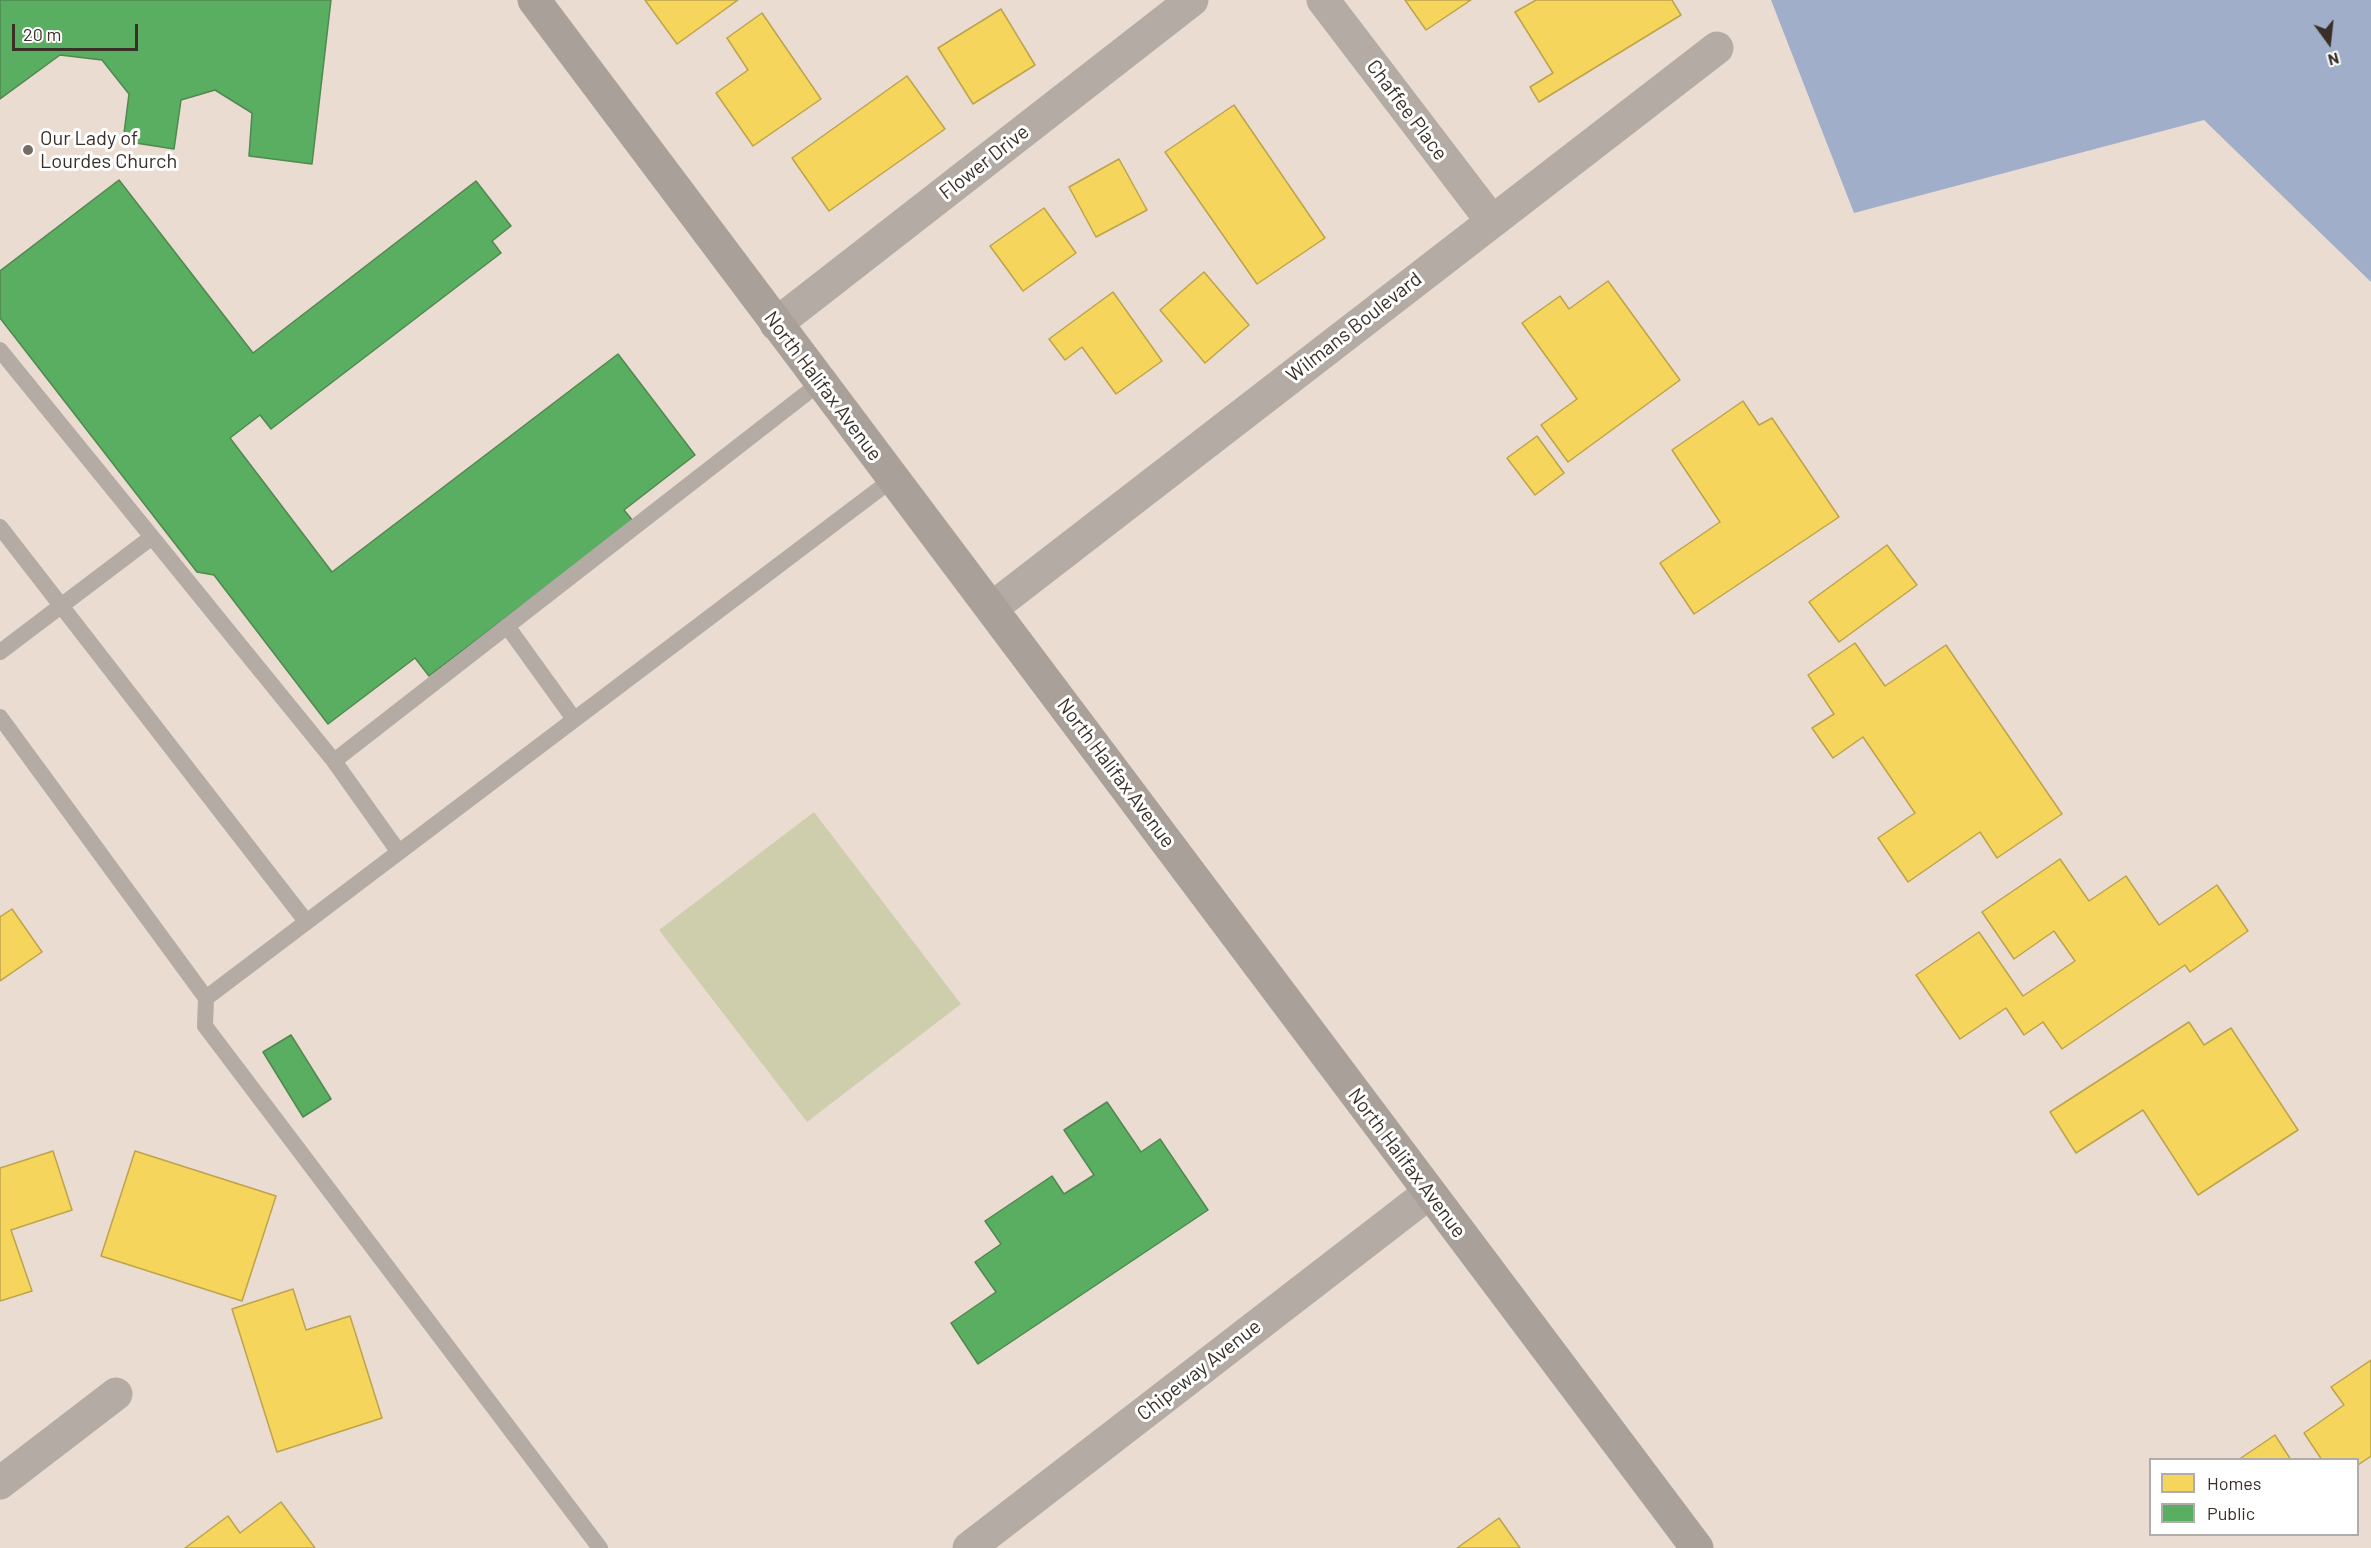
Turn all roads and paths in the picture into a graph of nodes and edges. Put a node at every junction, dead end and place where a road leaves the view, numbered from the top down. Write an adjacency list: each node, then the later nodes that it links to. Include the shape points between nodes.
1 (534, 0): 6 (street, North Halifax Avenue)
2 (1192, 0): 6 (street, Flower Drive)
3 (1323, 0): 5 (street, Chaffee Place)
4 (1717, 48): 5 (street, Wilmans Boulevard)
5 (1491, 220): 13 (street, Wilmans Boulevard)
6 (776, 324): 8 (street, North Halifax Avenue)
7 (0, 350): 11 (lane)
8 (821, 382): 9 (street, North Halifax Avenue); 14 (lane)
9 (894, 478): 13 (street, North Halifax Avenue); 17 (lane)
10 (0, 527): 12 (lane)
11 (152, 537): 12 (lane); 18 (lane)
12 (61, 606): 15 (lane); 20 (lane)
13 (992, 608): 22 (street, North Halifax Avenue)
14 (507, 626): 17 (lane); 18 (lane)
15 (0, 652)
16 (0, 717): 21 (lane)
17 (574, 719): 19 (lane)
18 (334, 761): 19 (lane)
19 (398, 851): 20 (lane)
20 (305, 920): 21 (lane)
21 (206, 998): 25 (lane, via 206,1026)
22 (1430, 1193): 26 (street, Chipeway Avenue); 27 (street, North Halifax Avenue)
23 (116, 1394): 24 (street)
24 (0, 1483)
25 (600, 1548)
26 (969, 1548)
27 (1697, 1548)

